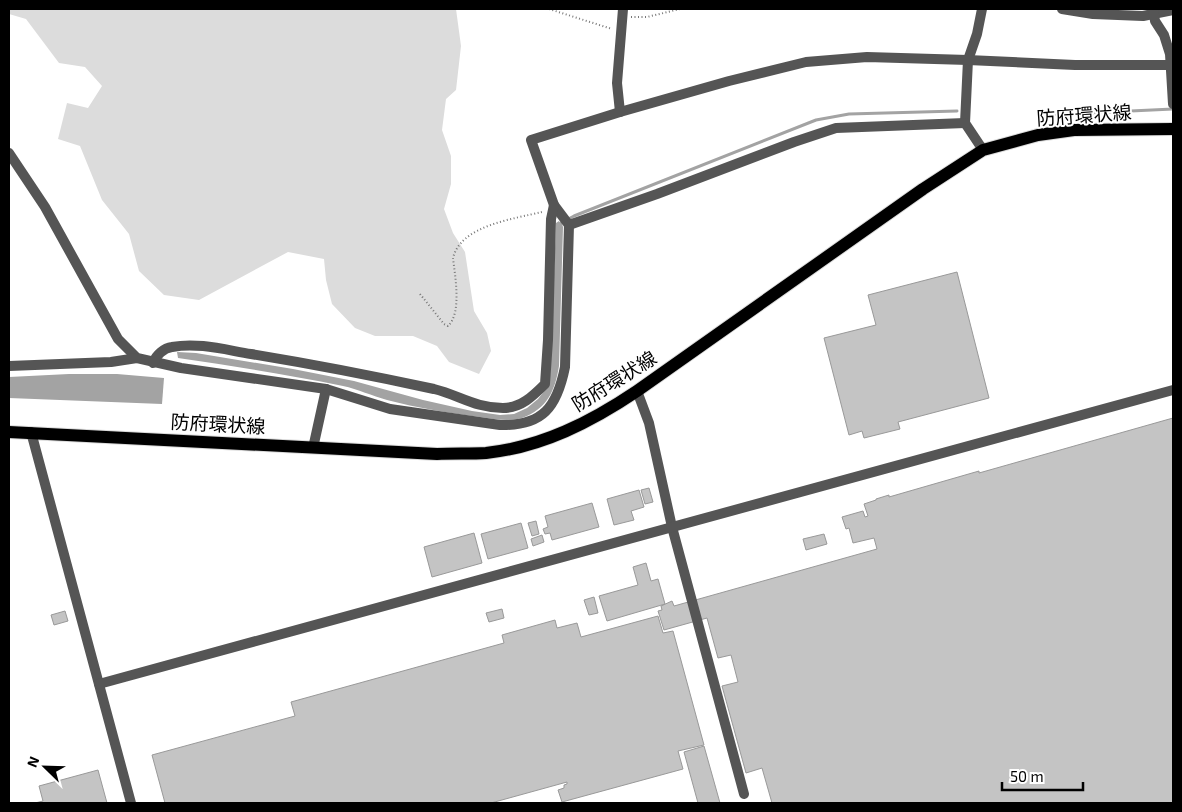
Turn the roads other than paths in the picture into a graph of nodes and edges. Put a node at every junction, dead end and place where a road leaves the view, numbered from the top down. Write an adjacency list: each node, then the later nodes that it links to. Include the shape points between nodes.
1 (982, 9): 6 (street)
2 (1062, 9): 4 (street, via 1143,16)
3 (1173, 10): 4 (street)
4 (1154, 12): 7 (street)
5 (623, 13): 9 (street, via 617,83)
6 (968, 60): 7 (street, via 1066,65); 9 (street, via 866,58 806,62); 10 (street)
7 (1172, 64): 8 (street)
8 (1173, 104)
9 (620, 112): 14 (street, via 531,140)
10 (965, 123): 12 (street); 15 (street, via 836,128)
11 (1173, 129): 12 (main road, 防府環状線, via 1074,130 1038,135)
12 (984, 150): 21 (main road, 防府環状線, via 922,189)
13 (9, 153): 16 (street, via 46,208 118,339)
14 (554, 207): 15 (street); 17 (street, via 545,384 531,398 516,406 479,406 437,390 201,346 171,347 156,356)
15 (569, 225): 19 (street, via 565,367 561,386 550,408 532,421 517,426 500,425 390,409)
16 (137, 358): 17 (street); 18 (street)
17 (154, 363): 19 (street)
18 (9, 366)
19 (326, 389): 24 (street)
20 (1173, 390): 25 (street)
21 (637, 391): 24 (main road, 防府環状線, via 584,424 547,439 487,453); 25 (street, via 649,423)
22 (9, 432): 23 (main road, 防府環状線)
23 (31, 432): 24 (main road, 防府環状線); 26 (street)
24 (313, 448)
25 (672, 527): 26 (street); 27 (street)
26 (99, 684): 28 (street)
27 (744, 794)
28 (131, 803)

